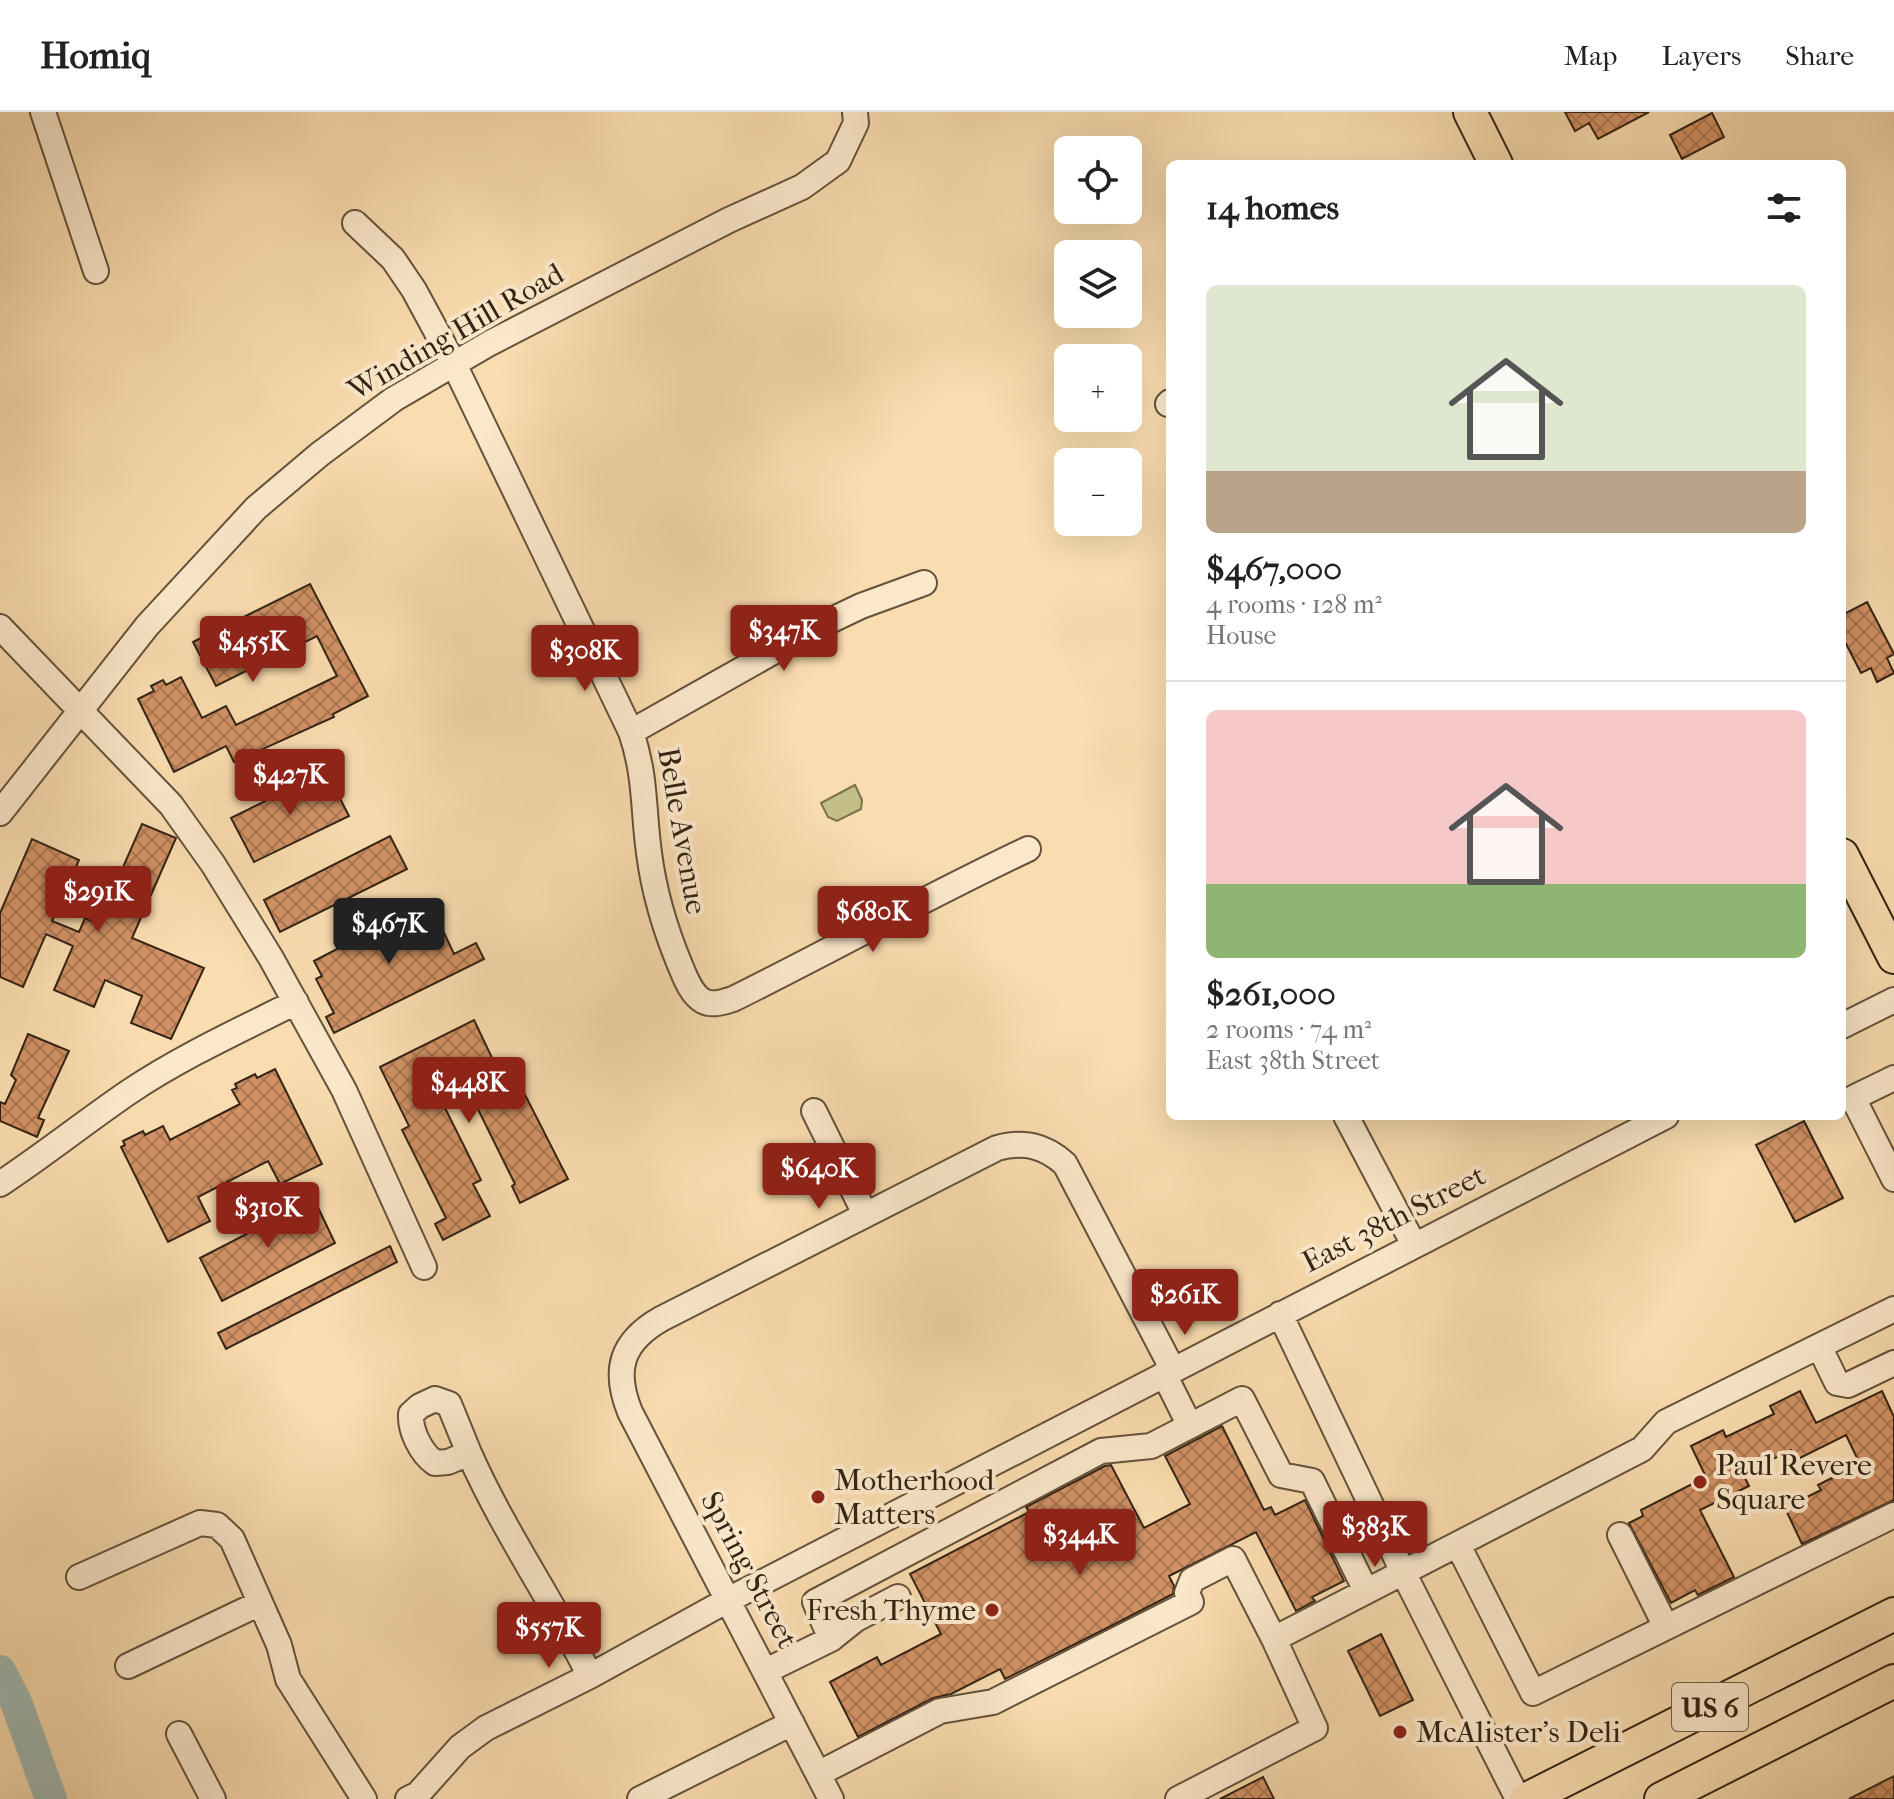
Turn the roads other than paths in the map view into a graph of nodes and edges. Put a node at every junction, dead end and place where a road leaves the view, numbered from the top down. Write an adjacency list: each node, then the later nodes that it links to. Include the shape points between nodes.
1 (43, 112): 6 (street)
2 (855, 112): 7 (street, Winding Hill Road, via 856,123 838,161 802,187)
3 (1470, 112): 4 (main road)
4 (1494, 160)
5 (355, 223): 7 (street, Belle Avenue, via 393,259)
6 (96, 271)
7 (454, 364): 10 (street, Winding Hill Road, via 394,399 256,508 147,626); 11 (street, Belle Avenue)
8 (924, 583): 11 (street, via 817,627)
9 (0, 627): 10 (street)
10 (80, 712): 12 (street, Winding Hill Road); 17 (street, via 171,805)
11 (631, 732): 13 (street, Belle Avenue, via 643,775 661,915 691,987 706,1002 733,999)
12 (0, 813)
13 (1028, 849)
14 (1846, 863): 15 (main road)
15 (1894, 957)
16 (1894, 1000): 18 (street)
17 (296, 1002): 24 (street, via 130,1092); 27 (street, via 344,1090)
18 (1846, 1024)
19 (1894, 1078): 23 (street, via 1853,1098)
20 (814, 1111): 25 (street)
21 (1348, 1120): 26 (street)
22 (1658, 1120): 26 (street, East 38th Street)
23 (1894, 1179)
24 (0, 1184)
25 (865, 1214): 32 (street, via 997,1148 1045,1148 1074,1178); 42 (street, Spring Street, via 646,1327 626,1352 621,1367 630,1412)
26 (1414, 1245): 29 (street, East 38th Street)
27 (424, 1267)
28 (1894, 1309): 30 (street)
29 (1280, 1314): 32 (street, East 38th Street); 38 (street)
30 (1819, 1346): 31 (street, via 1837,1383 1848,1385); 37 (street, via 1666,1422 1642,1449)
31 (1894, 1363)
32 (1168, 1372): 33 (street); 42 (street, East 38th Street)
33 (1190, 1426): 40 (street, via 1242,1399 1281,1475 1312,1481); 46 (street, via 1151,1446 1101,1451 815,1602)
34 (469, 1453): 50 (street)
35 (1894, 1515): 45 (street)
36 (1620, 1535): 45 (street)
37 (1458, 1545): 38 (street); 45 (street, via 1533,1693)
38 (1403, 1572): 40 (street); 61 (street)
39 (79, 1577): 43 (street, via 200,1523 217,1525 232,1539)
40 (1366, 1591): 47 (street)
41 (898, 1597): 46 (street)
42 (726, 1601): 49 (street, Spring Street); 50 (street, East 38th Street)
43 (260, 1603): 48 (street); 57 (street, via 288,1679)
44 (1894, 1614): 62 (main road, US 6)
45 (1666, 1627)
46 (831, 1639): 49 (street)
47 (1274, 1639): 54 (street, via 1233,1559 1192,1580 1187,1593 1191,1602 993,1702 940,1711); 60 (street, via 1315,1728)
48 (128, 1666)
49 (766, 1671): 52 (street, Spring Street)
50 (590, 1676): 58 (street, East 38th Street, via 486,1728)
51 (1894, 1681): 63 (main road, US 6)
52 (792, 1723): 54 (street, Spring Street); 55 (street)
53 (179, 1734): 56 (street)
54 (818, 1774): 59 (street, Spring Street)
55 (653, 1796)
56 (213, 1799)
57 (364, 1799)
58 (408, 1799)
59 (831, 1799)
60 (1178, 1799)
61 (1518, 1799)
62 (1527, 1799)
63 (1661, 1799)

